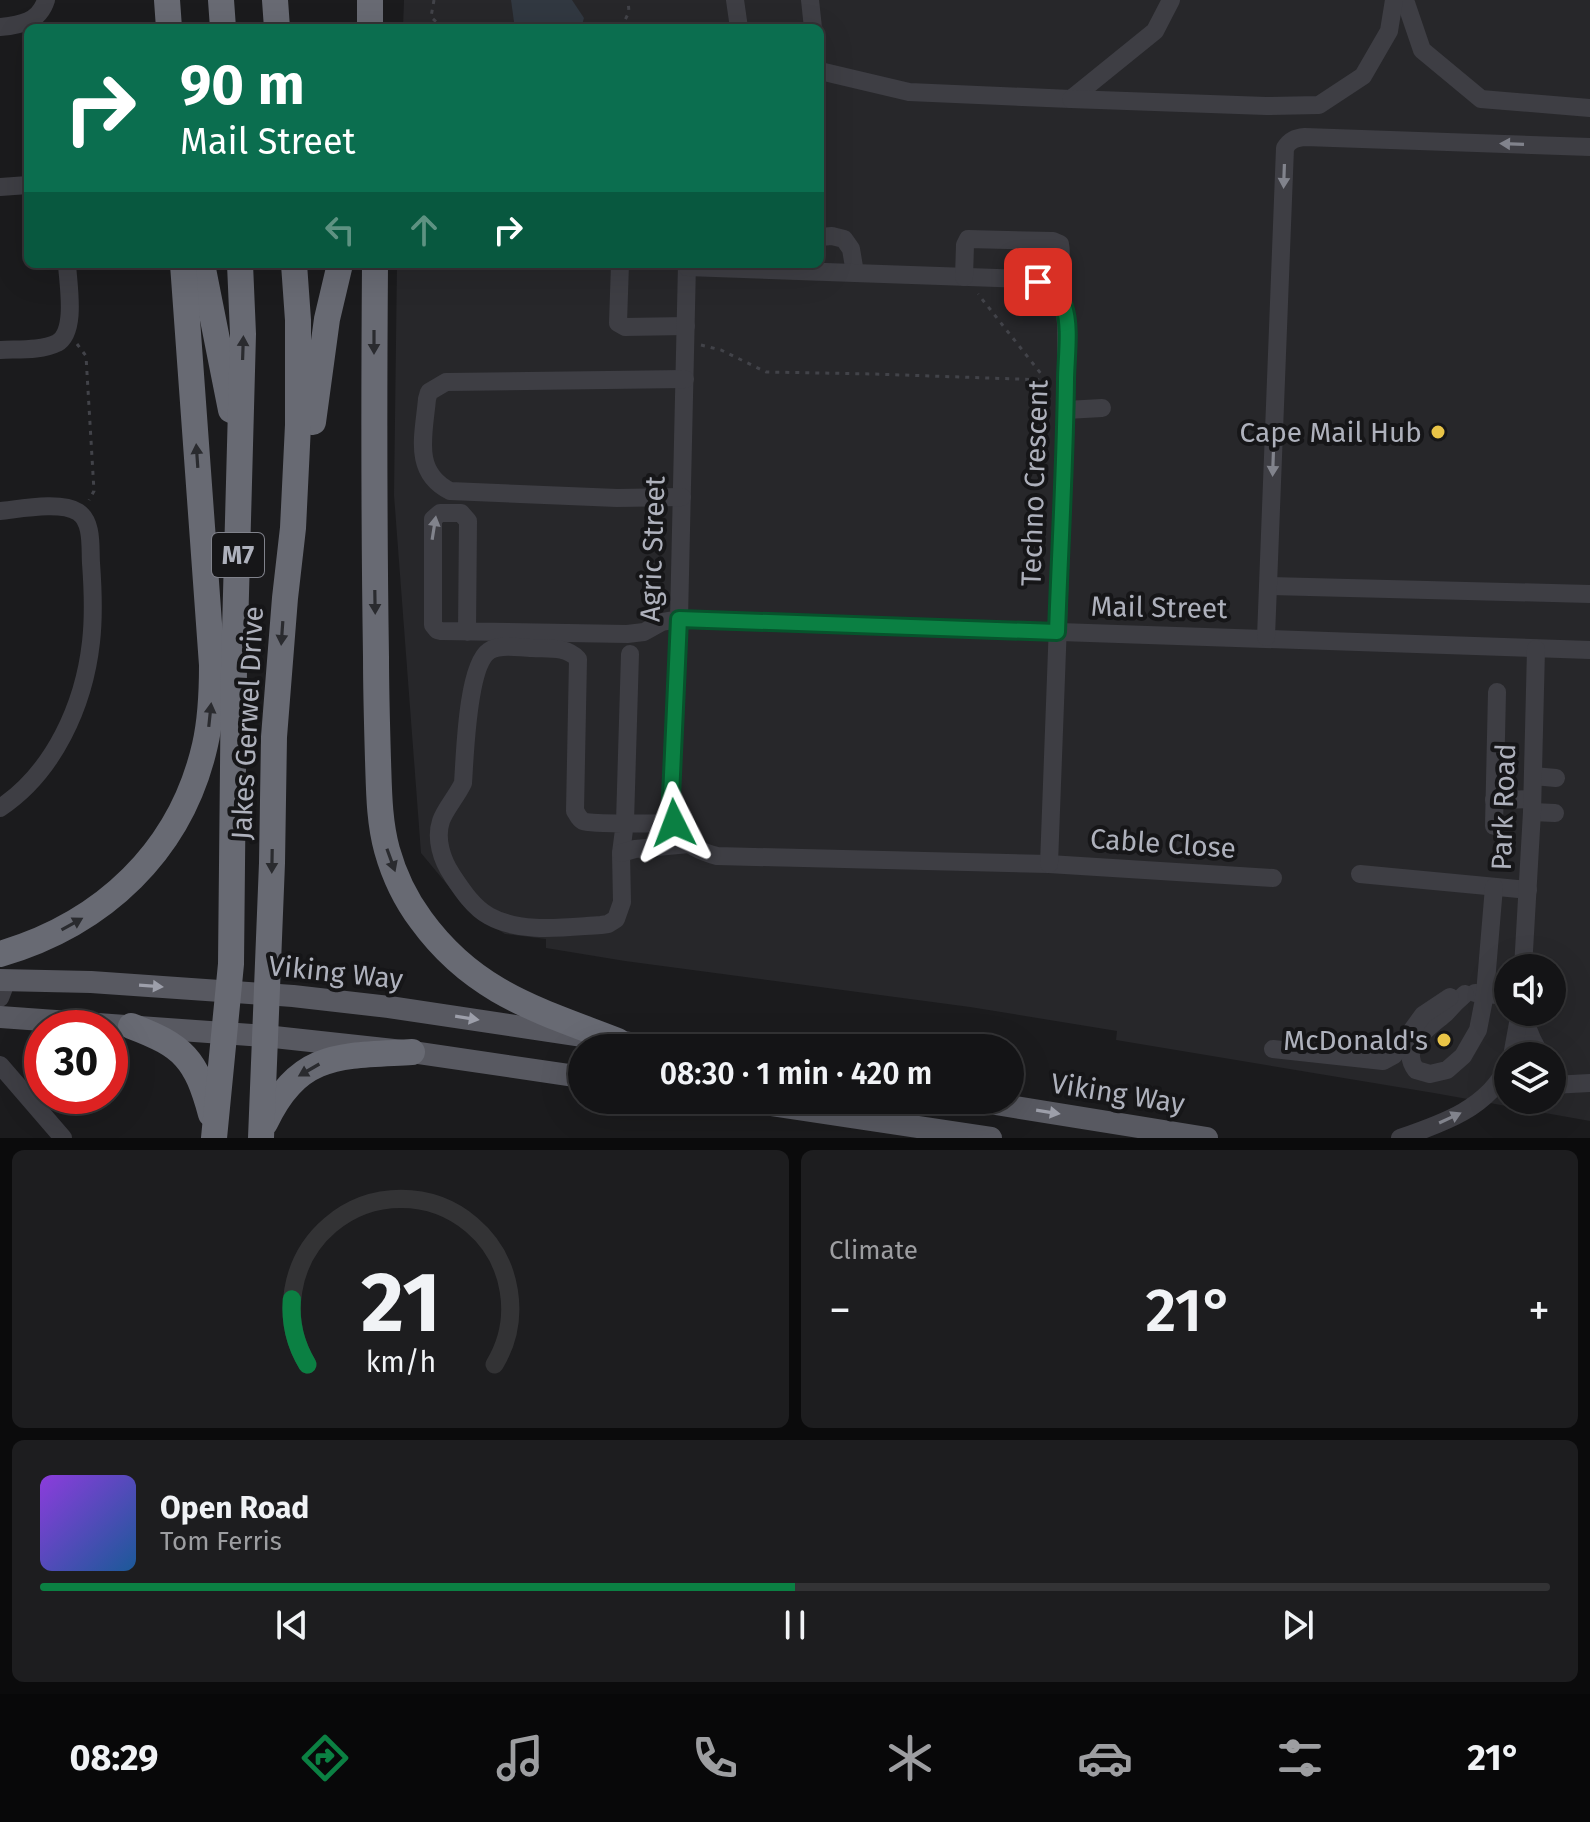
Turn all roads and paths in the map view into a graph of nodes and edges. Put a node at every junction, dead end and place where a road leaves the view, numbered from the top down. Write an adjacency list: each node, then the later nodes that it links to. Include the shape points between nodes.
1 (46, 0): 21 (street, via 27,23)
2 (167, 0): 13 (highway)
3 (221, 0): 14 (highway)
4 (275, 0): 15 (highway)
5 (370, 0): 16 (highway)
6 (434, 0): 17 (path, via 431,17)
7 (628, 0): 18 (path)
8 (735, 0): 19 (street)
9 (810, 0): 20 (street)
10 (1171, 0): 23 (street, via 1155,31)
11 (1394, 0): 23 (street, via 1389,31 1363,76 1319,105)
12 (1405, 0): 24 (street, via 1422,50 1481,99)
13 (169, 24)
14 (223, 24)
15 (277, 24)
16 (370, 24)
17 (439, 24)
18 (623, 24)
19 (738, 24)
20 (813, 24)
21 (0, 27)
22 (824, 72): 23 (street, via 909,92)
23 (1071, 99)
24 (1590, 108)
25 (1590, 147): 53 (street, one-way to 53, via 1305,137 1289,142)
26 (24, 185): 27 (street)
27 (0, 187)
28 (824, 237): 39 (street, via 844,239)
29 (67, 268): 42 (street)
30 (183, 268): 78 (highway, one-way to 30, via 72,925 124,887 169,831 200,764 209,726 212,665)
31 (203, 268): 48 (highway)
32 (240, 268): 48 (highway, Jakes Gerwel Drive / M7, one-way to 32)
33 (294, 268): 52 (highway, Jakes Gerwel Drive / M7, via 299,374)
34 (339, 268): 52 (highway, via 321,356 305,485)
35 (375, 268): 90 (highway, one-way to 90, via 377,730 387,850 407,900 456,961 514,1000)
36 (620, 268): 43 (street, via 618,323)
37 (687, 268): 43 (street, Agric Street)
38 (801, 268): 39 (street)
39 (855, 273): 40 (street)
40 (964, 277): 41 (street, via 1028,279); 41 (street, via 968,239 1053,241 1060,244 1061,265); 43 (path, via 1046,380 766,372)
41 (1049, 288): 47 (street, Techno Crescent, via 1064,308)
42 (67, 331): 44 (street, via 55,344); 51 (path, via 86,356 94,491)
43 (686, 333): 45 (street, Agric Street)
44 (0, 350)
45 (685, 379): 49 (street, Agric Street); 49 (street, via 446,382 429,392 423,458 433,480 450,491)
46 (1102, 408): 47 (street)
47 (1066, 410): 57 (street, Techno Crescent)
48 (240, 457): 81 (highway, Jakes Gerwel Drive / M7)
49 (682, 497): 55 (street, Agric Street)
50 (0, 511): 51 (street, via 51,507)
51 (81, 514): 67 (street, via 90,534 93,604 81,689 52,757)
52 (293, 528): 82 (highway, Jakes Gerwel Drive / M7, one-way to 82, via 274,737)
53 (1268, 586): 54 (street); 58 (street)
54 (1590, 594)
55 (679, 619): 56 (street, via 627,634); 57 (street, Mail Street); 71 (street, Agric Street, via 671,797)
56 (467, 632): 56 (street, one-way to 56, via 441,631 433,625 433,519 440,513 461,513 468,521)
57 (1057, 632): 58 (street, Mail Street); 73 (street, Techno Crescent)
58 (1266, 637): 59 (street, Mail Street)
59 (1536, 649): 60 (street, Mail Street); 63 (street, Park Road)
60 (1590, 650)
61 (630, 654): 69 (street)
62 (1497, 692): 65 (street)
63 (1533, 776): 64 (street); 66 (street, Park Road)
64 (1556, 778)
65 (1494, 800): 66 (street); 70 (street)
66 (1532, 805): 68 (street); 77 (street, Park Road)
67 (0, 808)
68 (1555, 813)
69 (625, 822): 71 (street); 72 (street); 72 (street, via 587,822 575,811 578,659 566,650 498,647 486,653 472,683 463,783 441,820 440,848 464,894 488,915 517,925 608,924 622,902)
70 (1494, 826)
71 (681, 833): 72 (street); 73 (street, via 699,850 717,856)
72 (621, 853)
73 (1049, 864): 75 (street, Cable Close)
74 (1360, 874): 76 (street)
75 (1273, 878)
76 (1494, 887): 77 (street); 84 (street)
77 (1528, 890): 79 (street, Park Road)
78 (0, 954)
79 (1524, 954)
80 (2, 986): 81 (main road, Viking Way, one-way to 81, via 91,982)
81 (229, 991): 82 (main road, Viking Way); 88 (highway, Jakes Gerwel Drive / M7)
82 (267, 994): 89 (main road, Viking Way, one-way to 89); 91 (highway, Jakes Gerwel Drive / M7)
83 (1465, 994): 84 (street); 84 (street, via 1414,1041 1411,1062 1416,1070 1439,1073 1463,1056 1478,1030); 92 (street, via 1448,998 1423,1015 1394,1055 1383,1061)
84 (1485, 994): 85 (street)
85 (1494, 995)
86 (0, 1017): 87 (main road)
87 (131, 1026): 88 (main road); 101 (highway, via 164,1039 191,1062)
88 (225, 1033): 91 (main road); 101 (highway, Jakes Gerwel Drive / M7)
89 (571, 1034)
90 (600, 1034)
91 (265, 1036): 93 (main road); 102 (highway, Jakes Gerwel Drive / M7)
92 (1273, 1049)
93 (412, 1052): 95 (main road); 102 (highway, one-way to 102, via 340,1058 309,1068 283,1091)
94 (0, 1065): 103 (street)
95 (568, 1075)
96 (1566, 1081): 97 (street)
97 (1590, 1083)
98 (1494, 1092): 106 (street, one-way to 98, via 1457,1116)
99 (1024, 1109): 105 (main road, Viking Way, one-way to 105)
100 (831, 1114): 104 (main road)
101 (214, 1134)
102 (261, 1134)
103 (63, 1138)
104 (991, 1138)
105 (1207, 1138)
106 (1400, 1138)

